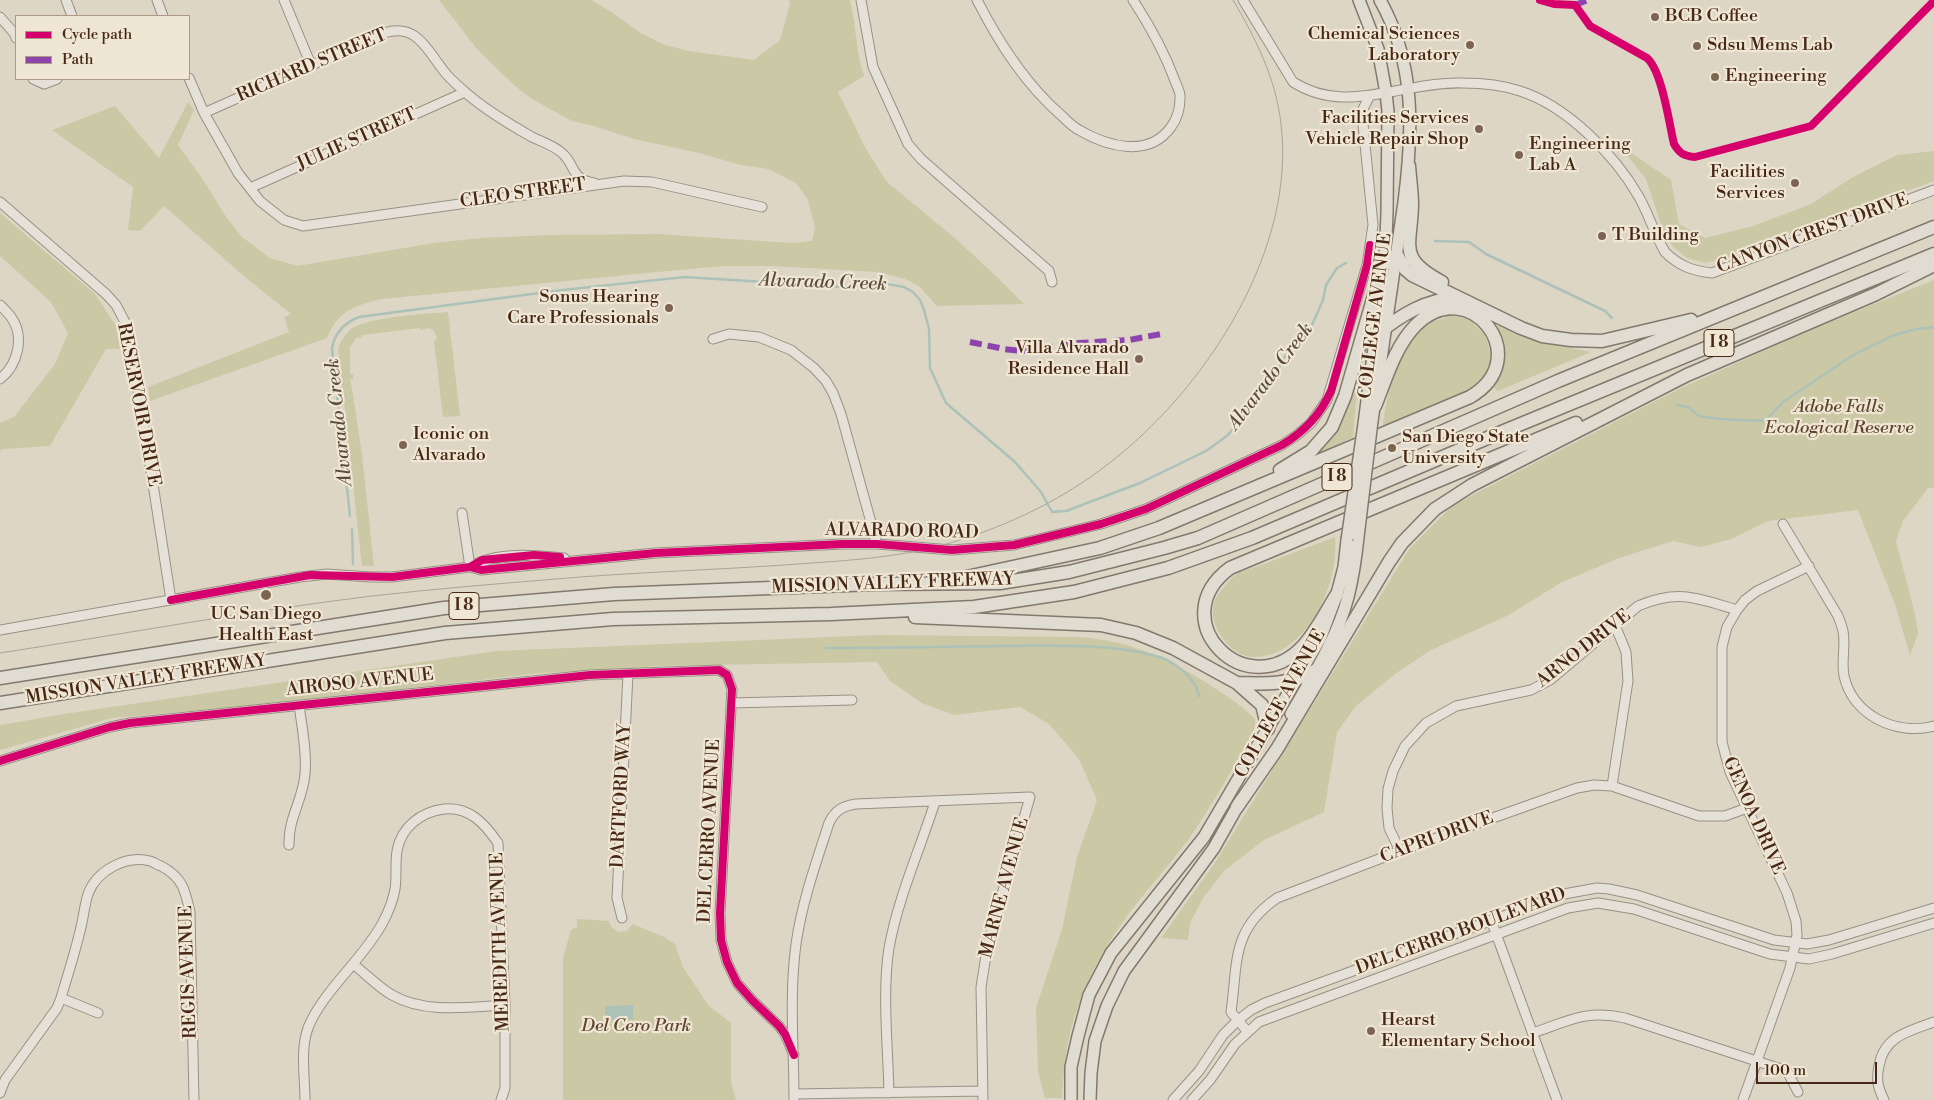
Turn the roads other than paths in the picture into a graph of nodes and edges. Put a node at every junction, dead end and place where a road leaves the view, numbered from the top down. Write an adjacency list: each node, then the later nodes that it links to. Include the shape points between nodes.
1 (66, 0): 10 (street)
2 (157, 0): 11 (street)
3 (284, 0): 14 (street)
4 (861, 0): 33 (street, via 873,68 908,144 1049,271)
5 (977, 0): 6 (street, via 1013,62 1051,107 1078,130 1109,143 1139,147 1164,136 1177,119 1181,97 1154,32)
6 (1133, 0)
7 (1243, 0): 21 (street, via 1293,82 1317,95)
8 (1359, 0): 20 (main road, COLLEGE AVENUE, via 1373,35)
9 (1380, 0): 18 (main road, COLLEGE AVENUE, via 1399,44)
10 (72, 15)
11 (163, 15)
12 (0, 17): 13 (street)
13 (15, 36)
14 (311, 65): 19 (street, RICHARD STREET, via 395,30 420,38); 22 (street, RICHARD STREET)
15 (35, 80): 16 (street, via 44,84)
16 (55, 80)
17 (190, 80): 22 (street)
18 (1409, 89): 20 (street, CANYON CREST DRIVE); 23 (main road, COLLEGE AVENUE); 26 (street, CANYON CREST DRIVE, via 1461,83 1494,85 1520,91 1554,108 1591,136 1615,162 1639,197 1665,252 1672,260 1696,271 1712,273)
19 (465, 92): 24 (street, RICHARD STREET, via 516,127 564,154 577,177); 25 (street, JULIE STREET)
20 (1386, 93): 21 (street); 30 (main road, COLLEGE AVENUE)
21 (1369, 97): 49 (street, ALVARADO ROAD, via 1363,109 1373,225 1367,265 1331,391 1304,430 1282,445 1173,497 1101,524 1014,545 972,550)
22 (204, 113): 25 (street)
23 (1408, 166): 30 (main road, COLLEGE AVENUE); 39 (highway, via 1412,205 1409,244 1419,266 1442,282)
24 (601, 183): 25 (street, CLEO STREET, via 303,226 284,220 260,201); 28 (street, CLEO STREET, via 652,182)
25 (250, 188)
26 (1934, 190)
27 (0, 202): 54 (street, RESERVOIR DRIVE, via 106,294 125,322)
28 (762, 207)
29 (1934, 228): 36 (highway, MISSION VALLEY FREEWAY / I 8)
30 (1391, 254): 34 (highway, via 1412,276); 37 (main road, COLLEGE AVENUE); 38 (main road, COLLEGE AVENUE); 45 (highway, via 1332,427 1311,451)
31 (1934, 254): 56 (highway, MISSION VALLEY FREEWAY / I 8, via 1206,556 1074,592 974,607)
32 (1934, 265): 41 (highway, via 1876,294)
33 (1052, 282)
34 (1458, 298): 37 (highway, via 1427,303); 39 (highway, via 1533,333)
35 (0, 305): 42 (street, via 12,317 18,346 15,359)
36 (1725, 312): 39 (highway, via 1602,341); 52 (highway, MISSION VALLEY FREEWAY / I 8, via 1198,538 1069,572 1000,583)
37 (1387, 326): 38 (highway); 43 (main road, COLLEGE AVENUE)
38 (1376, 335): 44 (main road, COLLEGE AVENUE)
39 (1554, 337)
40 (713, 339): 49 (street, via 728,334 759,337 791,350 826,381 841,414)
41 (1687, 375): 53 (highway, via 1230,568 1221,575 1206,600 1206,630 1215,646 1232,660 1254,667 1268,666 1287,658 1304,645); 74 (highway, via 1472,485 1446,500 1418,526 1389,562 1277,749)
42 (0, 379)
43 (1375, 406): 44 (main road, COLLEGE AVENUE); 45 (highway, via 1399,348 1416,325 1433,312 1452,308 1472,313 1488,325 1497,342 1498,359 1495,372 1482,390)
44 (1368, 422): 48 (main road, COLLEGE AVENUE, bridge)
45 (1220, 503): 52 (highway, via 1100,548)
46 (462, 513): 51 (street)
47 (1783, 524): 50 (street)
48 (1353, 538): 53 (main road, COLLEGE AVENUE); 59 (main road, COLLEGE AVENUE, via 1354,574 1348,599 1334,637)
49 (877, 544): 51 (street, ALVARADO ROAD, via 656,553 481,570)
50 (1808, 566): 55 (street, GENOA DRIVE, via 1757,592); 69 (street, via 1838,616 1843,632 1843,670 1852,695 1861,708 1881,722 1905,729)
51 (470, 567): 54 (street, ALVARADO ROAD, via 392,577 310,576)
52 (933, 584): 62 (highway, MISSION VALLEY FREEWAY / I 8, via 614,594 444,608)
53 (1337, 594): 63 (main road, COLLEGE AVENUE, via 1320,639)
54 (171, 600): 58 (street, ALVARADO ROAD)
55 (1737, 610): 57 (street, ARNO DRIVE, via 1705,599 1668,596 1638,606); 75 (street, GENOA DRIVE, via 1727,627 1722,647 1722,742 1730,772)
56 (831, 614): 64 (highway, via 1101,625 1136,633 1173,648); 66 (highway, MISSION VALLEY FREEWAY / I 8, via 614,619 445,633)
57 (1615, 625): 72 (street, via 1626,652 1628,681); 77 (street, ARNO DRIVE, via 1550,680 1531,690 1456,706 1426,724 1405,746 1393,771 1387,808 1389,828)
58 (0, 630)
59 (1316, 670): 63 (highway); 74 (main road, COLLEGE AVENUE)
60 (628, 674): 61 (street, AIROSO AVENUE, via 713,669); 68 (street, AIROSO AVENUE, via 525,681); 79 (street, DARTFORD WAY, via 617,898)
61 (727, 675): 67 (street, DEL CERRO AVENUE, via 732,689)
62 (0, 678)
63 (1295, 681): 64 (highway); 70 (main road, COLLEGE AVENUE)
64 (1237, 683): 70 (highway, via 1262,705)
65 (852, 700): 67 (street)
66 (0, 703)
67 (731, 703): 93 (street, DEL CERRO AVENUE, via 720,913 723,952 744,992 786,1034)
68 (299, 705): 71 (street, AIROSO AVENUE, via 130,723); 76 (street, via 305,774 289,829)
69 (1934, 726)
70 (1268, 728): 103 (main road, COLLEGE AVENUE, via 1204,837 1111,952 1089,996 1080,1028 1072,1067)
71 (0, 761)
72 (1612, 786): 75 (street, CAPRI DRIVE, via 1699,816 1725,816); 77 (street, CAPRI DRIVE, via 1577,788)
73 (935, 802): 93 (street, via 856,804 838,810 829,823 806,895 796,944 792,997); 97 (street, via 889,948 886,992); 98 (street, MARNE AVENUE, via 1030,797 988,943 981,987)
74 (1237, 807): 104 (main road, COLLEGE AVENUE, via 1214,848 1124,971 1095,1041)
75 (1747, 808): 83 (street, GENOA DRIVE, via 1787,893 1796,921)
76 (290, 845)
77 (1400, 852): 89 (street, CAPRI DRIVE, via 1277,898 1261,909 1244,932 1238,950 1231,1012)
78 (1934, 908): 83 (street, DEL CERRO BOULEVARD, via 1829,940)
79 (622, 918)
80 (1491, 920): 82 (street); 83 (street, DEL CERRO BOULEVARD, via 1564,894 1597,888 1637,895 1774,940); 89 (street, DEL CERRO BOULEVARD, via 1265,1003)
81 (1934, 923): 84 (street, DEL CERRO BOULEVARD, via 1832,954 1809,959)
82 (1496, 934): 84 (street, DEL CERRO BOULEVARD, via 1568,908 1607,903 1770,954); 91 (street, DEL CERRO BOULEVARD, via 1270,1017); 92 (street)
83 (1796, 944): 84 (street, GENOA DRIVE)
84 (1793, 958): 94 (street, GENOA DRIVE)
85 (353, 964): 87 (street, via 392,995 414,1004 434,1007); 87 (street, MEREDITH AVENUE, via 390,908 395,889 397,852 406,828 423,814 452,808 477,818 498,843); 101 (street, via 316,1012 308,1029 304,1048)
86 (62, 998): 88 (street); 96 (street, via 5,1080); 100 (street, REGIS AVENUE, via 88,893 98,878 118,863 133,860 151,861 170,871 184,889 190,912)
87 (505, 1005): 102 (street, MEREDITH AVENUE, via 505,1088)
88 (98, 1013)
89 (1237, 1020): 91 (street); 105 (street, DEL CERRO BOULEVARD)
90 (1934, 1022): 109 (street, via 1894,1039 1881,1055 1877,1076)
91 (1247, 1031): 106 (street, DEL CERRO BOULEVARD)
92 (1532, 1033): 94 (street, via 1583,1016 1609,1014); 107 (street)
93 (794, 1055): 99 (street)
94 (1758, 1061): 95 (street, via 1787,1071); 108 (street, GENOA DRIVE)
95 (1798, 1092)
96 (0, 1093)
97 (889, 1093): 98 (street); 99 (street)
98 (982, 1096)
99 (794, 1097)
100 (194, 1100)
101 (305, 1100)
102 (501, 1100)
103 (1070, 1100)
104 (1090, 1100)
105 (1173, 1100)
106 (1192, 1100)
107 (1557, 1100)
108 (1743, 1100)
109 (1884, 1100)

